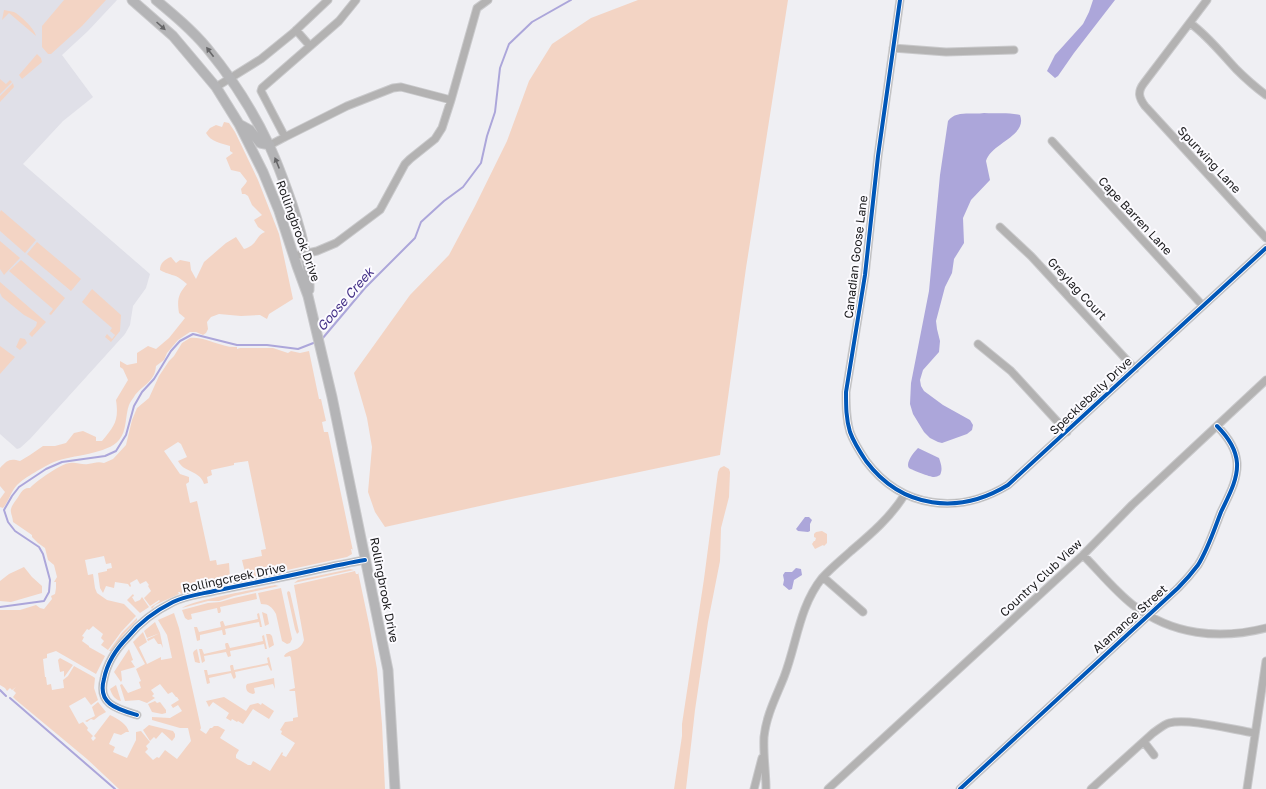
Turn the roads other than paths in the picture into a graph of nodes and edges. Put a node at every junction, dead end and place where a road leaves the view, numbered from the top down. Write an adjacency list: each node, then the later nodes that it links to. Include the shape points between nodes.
1 (132, 0): 14 (main road, Rollingbrook Drive, one-way to 14, via 173,36)
2 (156, 0): 13 (main road, Rollingbrook Drive, one-way to 2, via 180,20)
3 (328, 0): 9 (street)
4 (356, 0): 10 (street, via 339,21)
5 (488, 0): 16 (street, via 477,8)
6 (900, 0): 11 (street, Canadian Goose Lane)
7 (1207, 0): 8 (street)
8 (1190, 23): 15 (street, via 1202,32 1253,86); 22 (street, Spurwing Lane, via 1140,88 1141,101)
9 (296, 30): 10 (street); 13 (street, via 261,59)
10 (310, 46): 18 (street, via 261,91)
11 (893, 48): 12 (street, via 946,52); 33 (street, Canadian Goose Lane, via 865,275 846,392 846,409 850,432 858,450 874,471 892,487)
12 (1014, 50)
13 (229, 78): 14 (street); 20 (main road, Rollingbrook Drive)
14 (216, 87): 17 (main road, Rollingbrook Drive)
15 (1266, 95)
16 (451, 100): 18 (street, via 401,87 393,88 347,106); 24 (street, via 438,135 405,164 380,210 336,243)
17 (239, 124): 20 (main road, via 250,130 260,143); 25 (main road, Rollingbrook Drive, via 274,198)
18 (285, 137): 20 (street)
19 (1052, 141): 27 (street, Cape Barren Lane)
20 (270, 145): 24 (main road, Rollingbrook Drive, one-way to 20, via 297,219)
21 (1000, 227): 29 (street, Greylag Court, via 1031,256)
22 (1266, 238)
23 (1266, 248): 27 (street, Specklebelly Drive)
24 (305, 254): 25 (street); 26 (main road, Rollingbrook Drive, via 309,277)
25 (294, 256): 26 (main road, Rollingbrook Drive)
26 (308, 296): 35 (main road, Rollingbrook Drive)
27 (1203, 306): 29 (street, Specklebelly Drive)
28 (978, 344): 32 (street, via 1011,371)
29 (1135, 369): 32 (street, Specklebelly Drive)
30 (1266, 380): 31 (street, Country Club View)
31 (1217, 426): 34 (street, Country Club View, via 1132,505); 38 (street, Alamance Street, via 1235,454 1237,463 1234,482 1197,566 1178,588)
32 (1067, 432): 33 (street, Specklebelly Drive, via 1013,481 986,497 963,502 939,503)
33 (905, 494): 36 (street, via 886,519)
34 (1083, 555): 38 (street, via 1132,604); 49 (street, Country Club View)
35 (365, 560): 41 (street, Rollingcreek Drive, via 201,594 173,602 157,611 138,625 121,644 102,685 106,700 112,706); 46 (main road, Rollingbrook Drive, via 388,670)
36 (823, 577): 37 (street); 44 (street, via 803,612 784,676 765,727)
37 (863, 612)
38 (1148, 615): 39 (street, via 1180,629 1202,633 1238,634); 50 (street, Alamance Street)
39 (1266, 628)
40 (1266, 661): 42 (street)
41 (137, 716)
42 (1255, 733): 43 (street, via 1177,722 1162,726); 52 (street)
43 (1144, 742): 45 (street); 51 (street)
44 (764, 754): 47 (street); 48 (street)
45 (1154, 755)
46 (395, 789)
47 (754, 789)
48 (766, 789)
49 (828, 789)
50 (960, 789)
51 (1091, 789)
52 (1247, 789)

